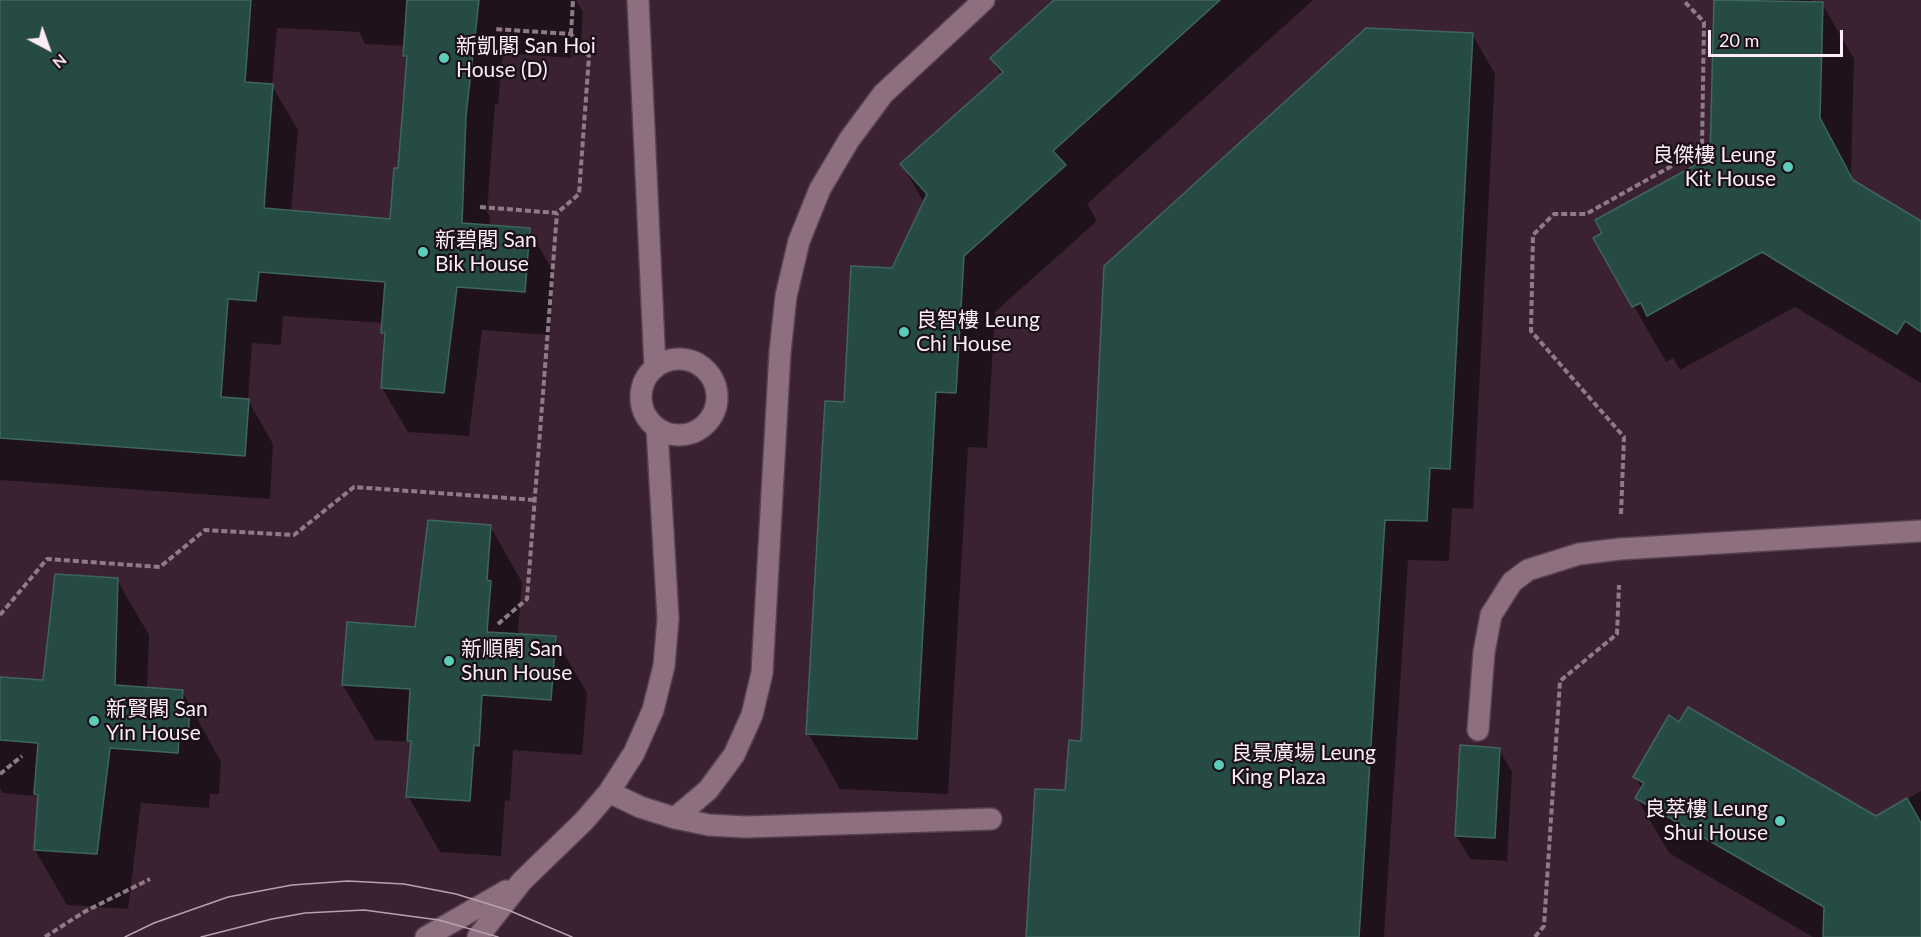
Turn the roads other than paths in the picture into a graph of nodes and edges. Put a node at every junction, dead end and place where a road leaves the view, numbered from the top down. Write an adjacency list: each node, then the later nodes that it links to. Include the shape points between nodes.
1 (638, 0): 3 (lane)
2 (984, 0): 8 (lane, via 883,94 826,179 799,241 786,296 780,352 762,673 752,716 734,755 708,790)
3 (655, 368): 4 (lane, via 642,387 640,399 648,421); 4 (lane, via 679,359 697,364 712,377 717,401 706,424 695,432 669,434)
4 (657, 429): 7 (lane, via 668,620 664,666 648,721 634,753)
5 (1921, 531): 6 (lane, via 1620,549 1579,554 1528,570 1512,582 1489,624)
6 (1478, 730)
7 (609, 792): 8 (lane); 10 (lane)
8 (675, 818): 9 (lane, via 746,827)
9 (991, 819)
10 (522, 881): 11 (lane); 12 (lane)
11 (426, 937)
12 (478, 937)

